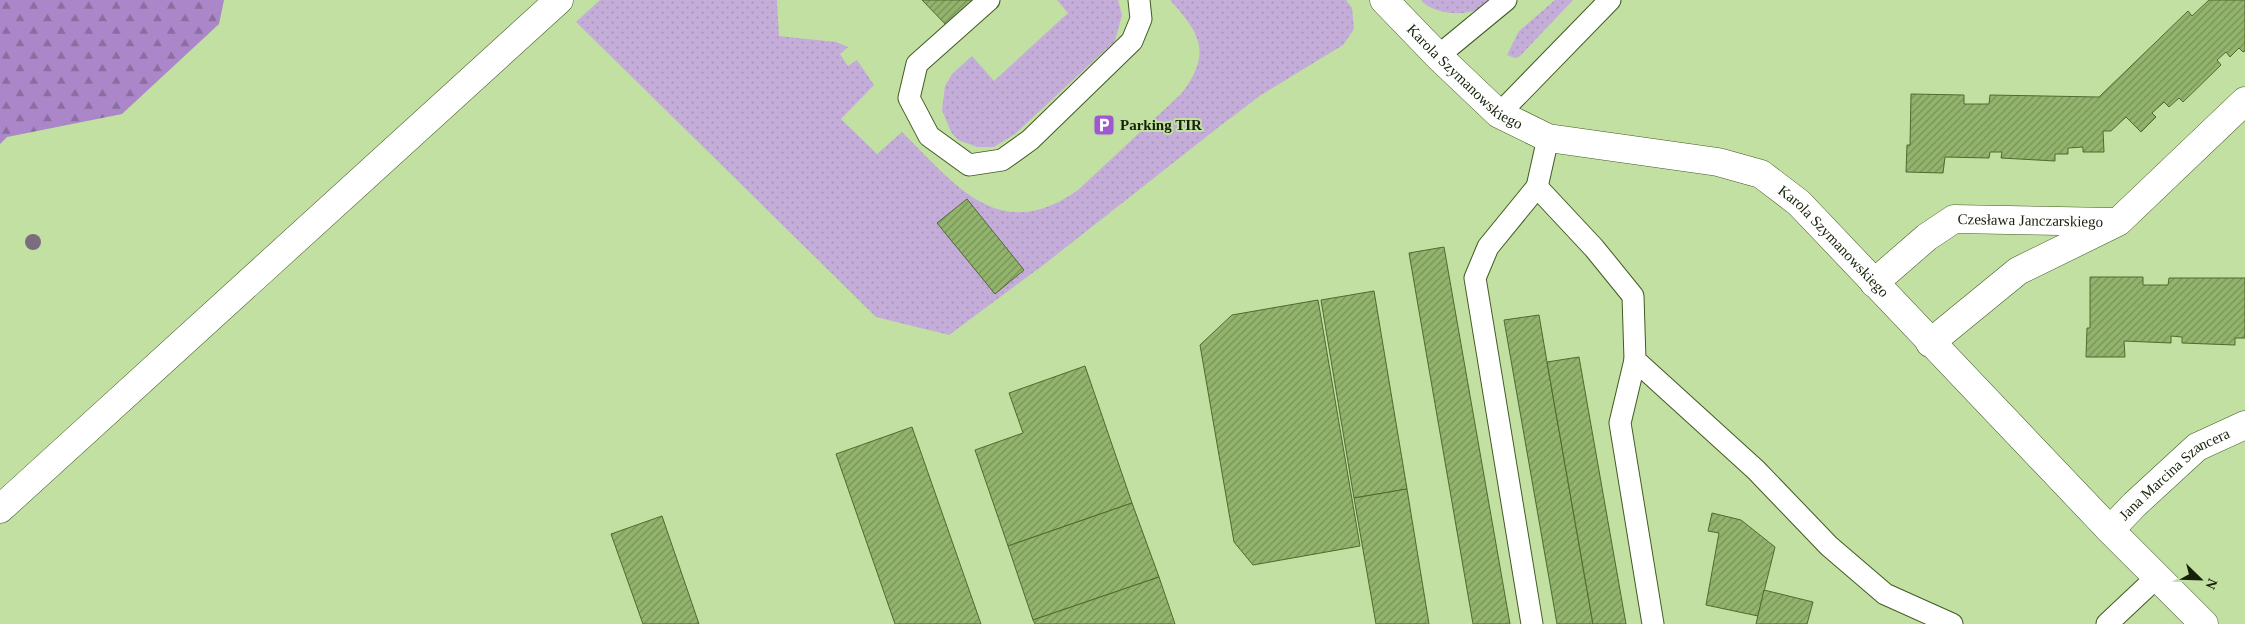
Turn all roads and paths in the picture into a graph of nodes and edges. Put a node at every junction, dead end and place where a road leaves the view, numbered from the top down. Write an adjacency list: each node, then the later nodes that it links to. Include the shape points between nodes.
1 (559, 0): 17 (street)
2 (989, 0): 3 (lane, via 917,64 909,98 929,136 969,165 1002,160 1023,145 1105,67 1132,40 1141,19)
3 (1139, 0)
4 (1384, 0): 7 (street, Karola Szymanowskiego)
5 (1506, 0): 7 (lane)
6 (1610, 0): 9 (lane)
7 (1438, 56): 9 (street, Karola Szymanowskiego)
8 (2245, 101): 12 (street, Czesława Janczarskiego)
9 (1499, 114): 10 (street, Karola Szymanowskiego)
10 (1548, 138): 11 (lane); 13 (street, Karola Szymanowskiego, via 1718,162 1760,174 1799,203)
11 (1537, 187): 15 (lane, via 1633,296); 20 (lane, via 1488,247 1475,278)
12 (2118, 222): 13 (street, Czesława Janczarskiego, via 1954,219 1926,238); 14 (street, Czesława Janczarskiego, via 2018,271)
13 (1874, 283): 14 (street, Karola Szymanowskiego)
14 (1930, 343): 18 (street, Karola Szymanowskiego)
15 (1635, 360): 21 (lane, via 1620,424); 22 (lane, via 1756,470 1829,546 1884,594)
16 (2245, 425): 18 (street, Jana Marcina Szancera, via 2197,447)
17 (0, 509)
18 (2110, 530): 19 (street, Karola Szymanowskiego)
19 (2157, 577): 23 (lane); 24 (street, Karola Szymanowskiego)
20 (1532, 624)
21 (1652, 624)
22 (1952, 624)
23 (2107, 624)
24 (2204, 624)

